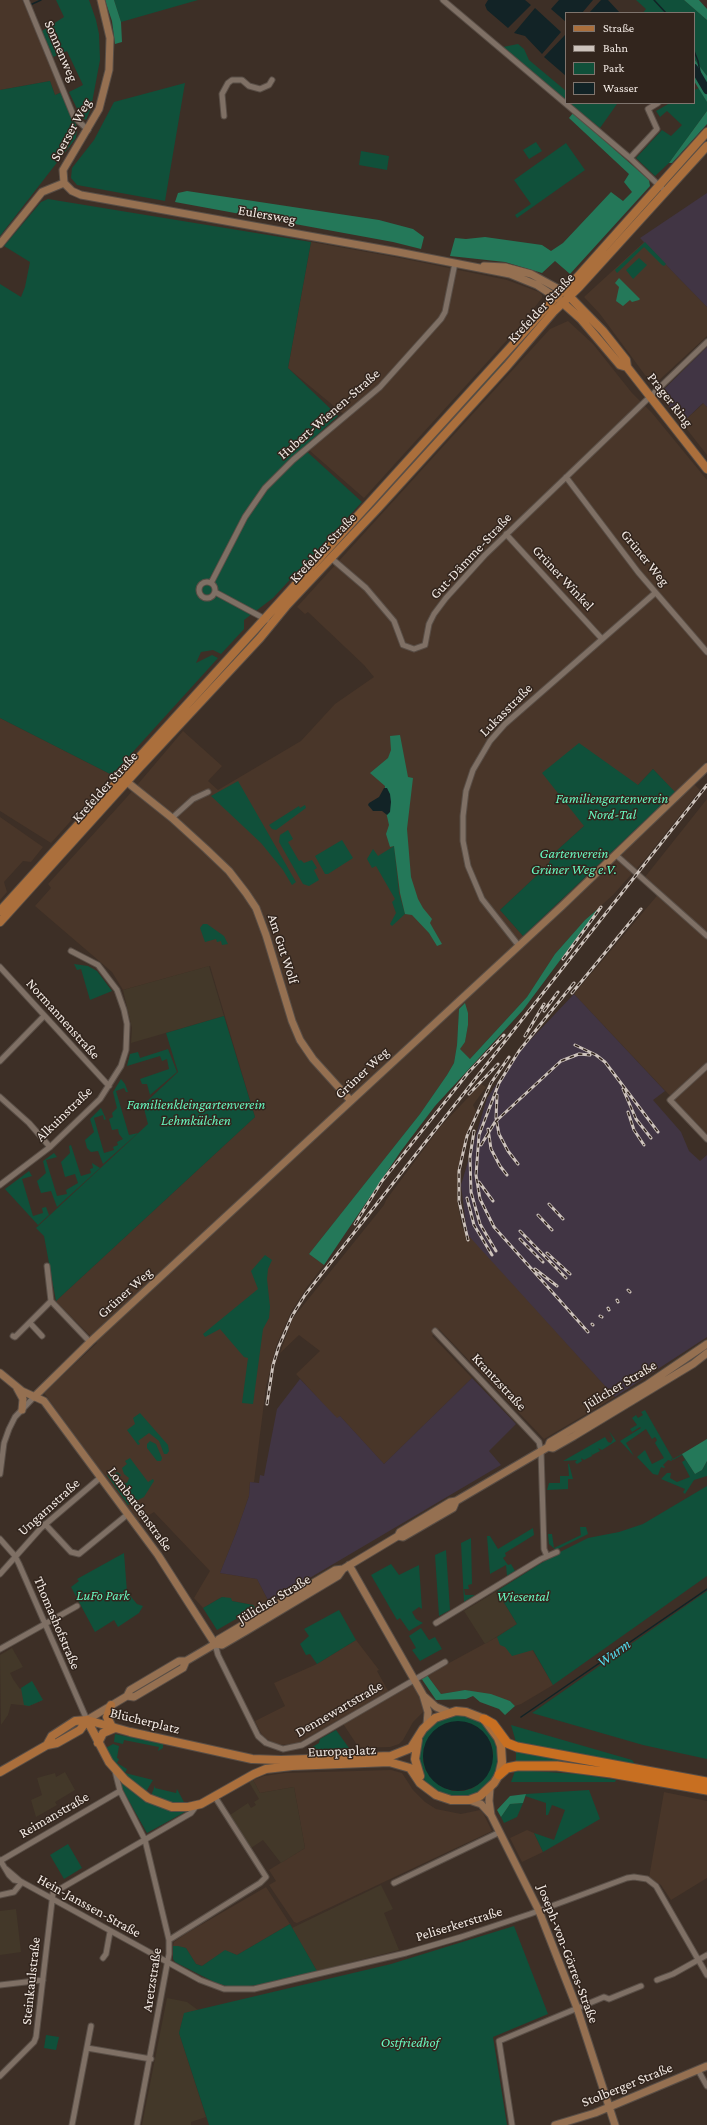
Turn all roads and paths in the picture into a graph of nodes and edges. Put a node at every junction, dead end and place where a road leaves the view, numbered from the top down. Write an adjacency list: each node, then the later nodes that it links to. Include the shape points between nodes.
1 (26, 0): 9 (street, Sonnenweg, via 74,117)
2 (101, 0): 9 (main road, Soerser Weg, via 110,38 110,64 99,109)
3 (443, 0): 5 (street)
4 (272, 80): 8 (street, via 269,85 260,89 249,86 242,80 236,79 228,83 222,94)
5 (565, 103)
6 (566, 104): 12 (street)
7 (656, 104): 12 (street, via 648,109 657,129)
8 (224, 116)
9 (88, 130): 13 (main road, Soerser Weg, via 64,165)
10 (707, 132): 14 (main road, Krefelder Straße)
11 (707, 146): 15 (main road, Krefelder Straße)
12 (630, 158): 14 (street)
13 (64, 183): 16 (main road, Soerser Weg, via 42,192); 17 (main road, Eulersweg, via 72,192 81,195)
14 (659, 185): 15 (street); 19 (main road, Krefelder Straße, via 574,281)
15 (666, 191): 21 (main road, Krefelder Straße)
16 (0, 244)
17 (455, 263): 18 (main road, Eulersweg); 30 (street, Hubert-Wienen-Straße, via 441,320 383,384 293,460 265,488 244,517)
18 (470, 266): 19 (main road, Eulersweg, via 517,269); 20 (main road, Eulersweg, via 524,279)
19 (562, 290): 20 (main road, Krefelder Straße); 21 (main road, Prager Ring)
20 (556, 297): 22 (main road, Eulersweg); 33 (main road, Krefelder Straße)
21 (570, 297): 22 (main road, Krefelder Straße); 24 (main road, Prager Ring, via 603,331 626,360)
22 (563, 303): 24 (main road, Prager Ring, via 592,331 620,365); 29 (main road, Krefelder Straße)
23 (707, 342): 25 (street, Gut-Dämme-Straße)
24 (627, 367): 25 (main road, Prager Ring)
25 (651, 396): 26 (main road, Prager Ring); 27 (street, Gut-Dämme-Straße)
26 (707, 468)
27 (566, 477): 28 (street, Gut-Dämme-Straße); 32 (street, Grüner Weg)
28 (506, 534): 29 (street, Gut-Dämme-Straße, via 440,606 429,624 425,645 414,649 403,645 394,622 366,588); 34 (street, Grüner Winkel)
29 (331, 558): 33 (main road, Krefelder Straße)
30 (211, 583): 31 (street); 31 (street, via 202,584 200,593 206,598)
31 (215, 592): 33 (street)
32 (655, 593): 34 (street, Lukasstraße); 35 (street, Grüner Weg)
33 (268, 621): 37 (main road, Krefelder Straße, via 260,638)
34 (602, 639): 44 (street, Lukasstraße, via 500,729 482,752 466,791 462,834 470,874 490,911)
35 (707, 652)
36 (707, 767): 40 (main road, Grüner Weg)
37 (124, 779): 39 (main road, Am Gut Wolf); 41 (main road, Krefelder Straße); 42 (main road, Krefelder Straße)
38 (208, 792): 39 (street, via 193,799)
39 (172, 818): 52 (main road, Am Gut Wolf, via 229,871 256,908 300,1040 313,1059)
40 (616, 855): 43 (street); 44 (main road, Grüner Weg)
41 (0, 910)
42 (0, 922)
43 (707, 936)
44 (519, 946): 52 (main road, Grüner Weg)
45 (71, 951): 50 (street, Alkuinstraße, via 98,965 106,973 117,990 124,1010 126,1050)
46 (0, 967): 47 (street, Normannenstraße)
47 (44, 1016): 48 (street); 50 (street, Normannenstraße)
48 (0, 1061)
49 (707, 1066): 53 (street, via 670,1100)
50 (109, 1086): 54 (street, Alkuinstraße, via 85,1114)
51 (0, 1097): 54 (street, via 29,1123)
52 (351, 1101): 62 (main road, Grüner Weg)
53 (707, 1139)
54 (50, 1147): 55 (street, Alkuinstraße)
55 (0, 1185)
56 (47, 1266): 57 (street)
57 (51, 1301): 58 (street); 62 (street)
58 (30, 1323): 60 (street, via 15,1338); 61 (street)
59 (435, 1332): 70 (street, Krantzstraße)
60 (13, 1336)
61 (42, 1336)
62 (90, 1342): 68 (main road, Grüner Weg)
63 (707, 1344): 67 (main road, Jülicher Straße)
64 (707, 1353): 67 (main road, Jülicher Straße, via 693,1364)
65 (0, 1373): 66 (main road, Lombardenstraße)
66 (16, 1386): 68 (main road, Lombardenstraße); 69 (main road, via 23,1399)
67 (639, 1393): 70 (main road, Jülicher Straße, via 596,1419 550,1442)
68 (34, 1397): 69 (street); 72 (main road, Lombardenstraße, via 44,1401)
69 (22, 1410): 71 (street, via 8,1429)
70 (545, 1449): 78 (street, via 544,1549); 79 (main road, Jülicher Straße, via 456,1501 453,1508 448,1511 403,1536 398,1536)
71 (0, 1474)
72 (101, 1477): 73 (main road, Lombardenstraße); 74 (street, Ungarnstraße)
73 (128, 1514): 74 (street, via 82,1552 76,1554 71,1552); 84 (main road, Lombardenstraße, via 162,1561)
74 (45, 1524): 77 (street, Ungarnstraße)
75 (0, 1539): 77 (street, Thomashofstraße)
76 (557, 1552): 78 (street)
77 (15, 1556): 80 (street, Ungarnstraße); 83 (street, Thomashofstraße)
78 (547, 1556): 82 (street)
79 (346, 1567): 84 (main road, Jülicher Straße, via 335,1570 221,1637); 87 (main road)
80 (0, 1574)
81 (77, 1606): 83 (street)
82 (436, 1623)
83 (45, 1624): 85 (street); 92 (street, Thomashofstraße)
84 (215, 1644): 87 (street, Dennewartstraße, via 253,1729 260,1739 283,1749 297,1747); 89 (main road, Jülicher Straße, via 186,1661 179,1661 130,1690 127,1696)
85 (0, 1649)
86 (445, 1662): 87 (street)
87 (414, 1679): 88 (main road)
88 (423, 1695): 90 (main road, via 436,1707); 93 (main road, via 427,1708)
89 (111, 1705): 92 (main road, Jülicher Straße); 94 (main road, via 107,1717)
90 (448, 1712): 91 (main road, via 466,1712); 93 (main road, Europaplatz)
91 (484, 1719): 101 (main road, via 494,1731 501,1746); 102 (highway, via 493,1724 507,1743 517,1747)
92 (87, 1720): 94 (main road, Blücherplatz); 96 (main road, Blücherplatz); 99 (main road, Jülicher Straße, via 80,1730 57,1743 47,1745)
93 (427, 1724): 95 (main road, Europaplatz)
94 (114, 1728): 96 (main road, via 103,1733); 97 (main road, Blücherplatz)
95 (420, 1734): 97 (main road, Europaplatz, via 411,1748 391,1756); 103 (main road, Europaplatz, via 415,1760)
96 (98, 1743): 98 (main road, Blücherplatz)
97 (252, 1759): 100 (main road)
98 (115, 1769): 106 (street, Blücherplatz); 109 (main road, Blücherplatz, via 131,1785 155,1802 176,1807)
99 (0, 1772)
100 (254, 1774): 103 (main road, Europaplatz, via 285,1766 389,1762 410,1768); 107 (main road, Blücherplatz)
101 (499, 1775): 104 (main road); 105 (highway, via 507,1768 517,1766 557,1766)
102 (707, 1782)
103 (424, 1785): 108 (main road, Europaplatz, via 443,1798)
104 (490, 1788): 108 (main road); 110 (main road, Joseph-von-Görres-Straße)
105 (707, 1790)
106 (120, 1791): 112 (street, Blücherplatz); 113 (street, Reimanstraße)
107 (215, 1797): 109 (main road, Blücherplatz); 120 (street, via 266,1877)
108 (469, 1800): 110 (main road, Joseph-von-Görres-Straße, via 481,1804)
109 (197, 1806): 112 (street, Blücherplatz, via 191,1813)
110 (491, 1815): 111 (main road, Joseph-von-Görres-Straße)
111 (500, 1832): 115 (street); 118 (main road, Joseph-von-Görres-Straße)
112 (146, 1840): 117 (street, via 53,1893); 120 (street, Aretzstraße)
113 (0, 1861): 114 (street, Hein-Janssen-Straße, via 10,1877)
114 (21, 1882): 116 (street, via 14,1892); 117 (street, Hein-Janssen-Straße)
115 (394, 1883)
116 (0, 1895)
117 (51, 1899): 119 (street, Hein-Janssen-Straße); 126 (street, Steinkaulstraße)
118 (539, 1911): 123 (street, Peliserkerstraße, via 627,1878 646,1879 659,1891); 124 (street, Peliserkerstraße, via 461,1938 254,1989 235,1990 213,1986); 130 (main road, Joseph-von-Görres-Straße)
119 (110, 1932): 122 (street); 124 (street, Hein-Janssen-Straße)
120 (170, 1940): 124 (street, Aretzstraße)
121 (707, 1955): 123 (street)
122 (103, 1958)
123 (698, 1960): 125 (street, Peliserkerstraße); 127 (street)
124 (168, 1962): 133 (street, Aretzstraße)
125 (707, 1975)
126 (43, 1980): 128 (street); 136 (street, Steinkaulstraße, via 38,2031 34,2042)
127 (657, 1980)
128 (0, 1985)
129 (641, 1986): 130 (street)
130 (577, 2008): 138 (main road, Joseph-von-Görres-Straße); 141 (street, via 499,2041)
131 (91, 2026): 132 (street)
132 (87, 2048): 133 (street); 139 (street)
133 (151, 2059): 140 (street, Aretzstraße)
134 (707, 2066): 135 (main road, Stolberger Straße)
135 (698, 2070): 137 (street); 138 (main road, Stolberger Straße)
136 (0, 2076)
137 (707, 2086)
138 (610, 2107): 142 (main road, Stolberger Straße); 143 (main road, Joseph-von-Görres-Straße)
139 (72, 2125)
140 (137, 2125)
141 (512, 2125)
142 (555, 2125)
143 (615, 2125)

